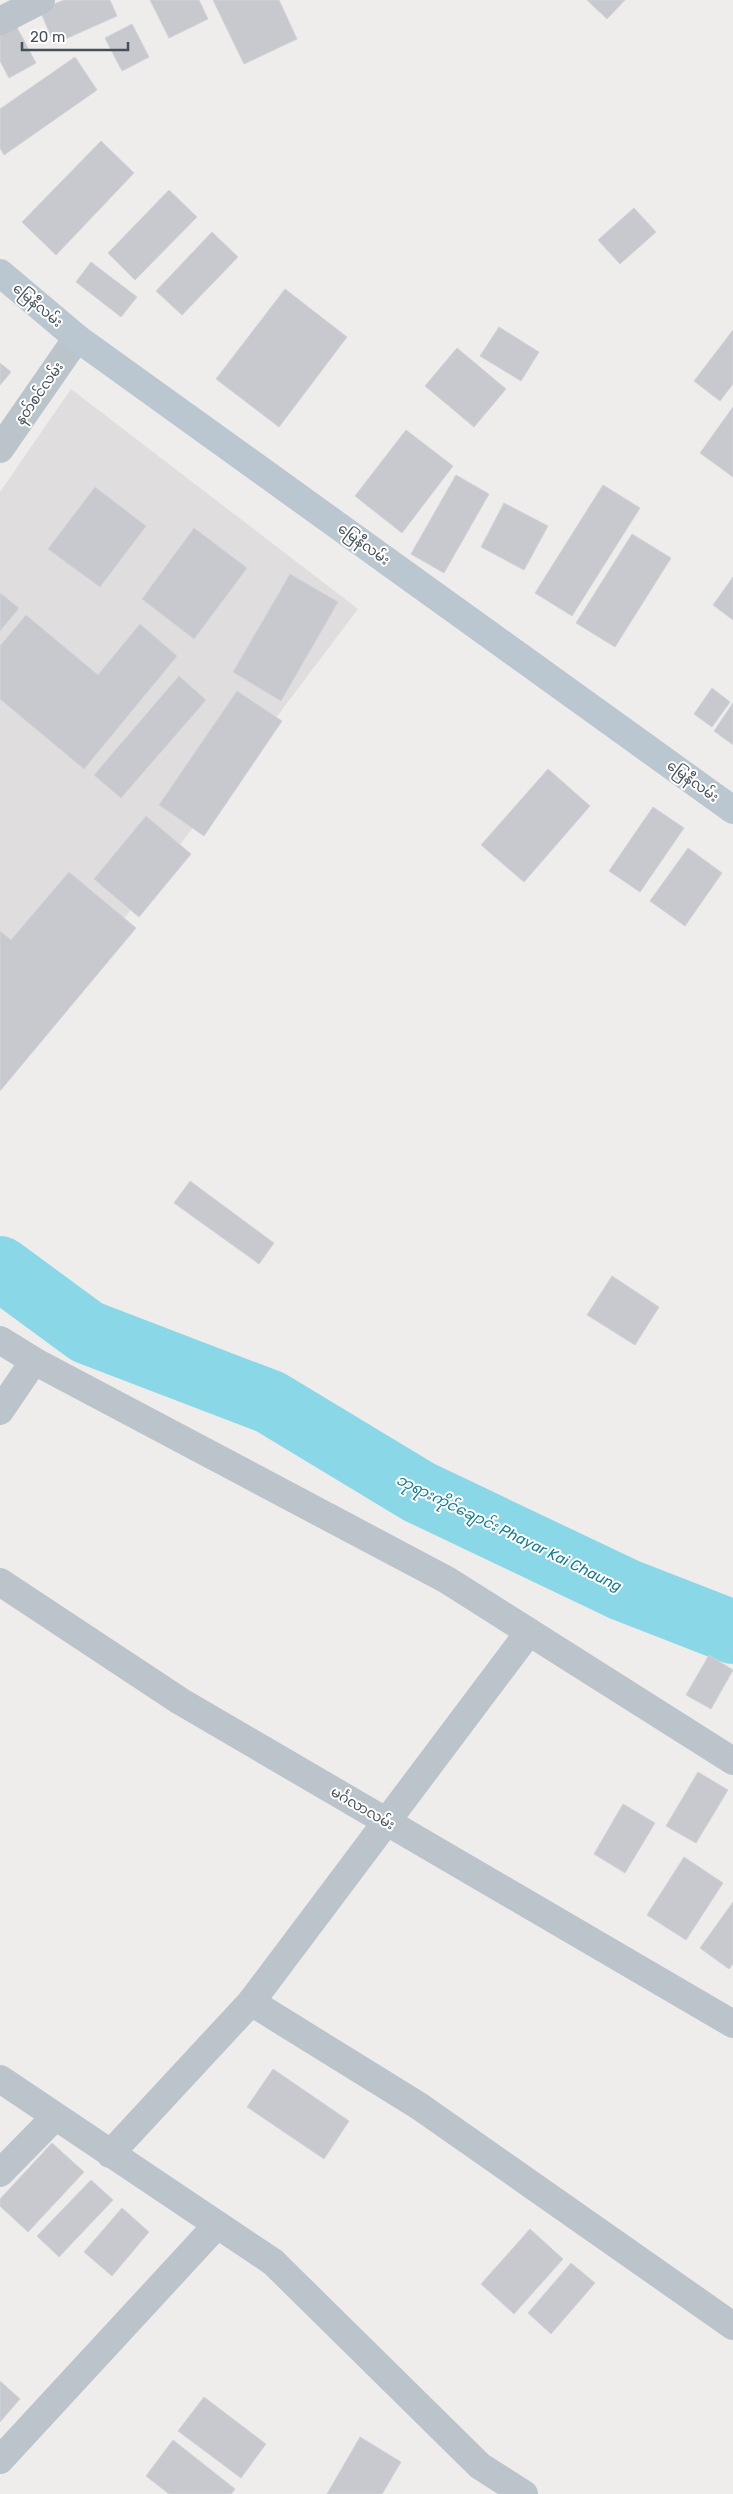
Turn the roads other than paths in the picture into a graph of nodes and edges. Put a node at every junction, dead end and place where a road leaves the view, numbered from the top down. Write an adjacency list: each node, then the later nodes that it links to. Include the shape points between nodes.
1 (41, 0): 2 (street)
2 (0, 21)
3 (0, 273): 4 (main road, မြေနီလမ်း)
4 (77, 338): 5 (street, နတ်စင်လမ်း); 6 (main road, မြေနီလမ်း)
5 (0, 449)
6 (733, 810)
7 (0, 1340): 8 (street)
8 (34, 1362): 9 (street); 11 (street, via 447,1580)
9 (0, 1411)
10 (0, 1582): 13 (street, မင်္ဂလာလမ်း, via 180,1701)
11 (528, 1632): 12 (street); 13 (street)
12 (733, 1761)
13 (386, 1821): 14 (street); 15 (street, မင်္ဂလာလမ်း)
14 (251, 2002): 18 (street); 21 (street, via 419,2106)
15 (733, 2024)
16 (0, 2079): 17 (street)
17 (56, 2117): 18 (street); 19 (street)
18 (110, 2154): 20 (street)
19 (0, 2173)
20 (217, 2225): 22 (street); 23 (street, via 273,2262 480,2466)
21 (733, 2326)
22 (0, 2460)
23 (524, 2494)

